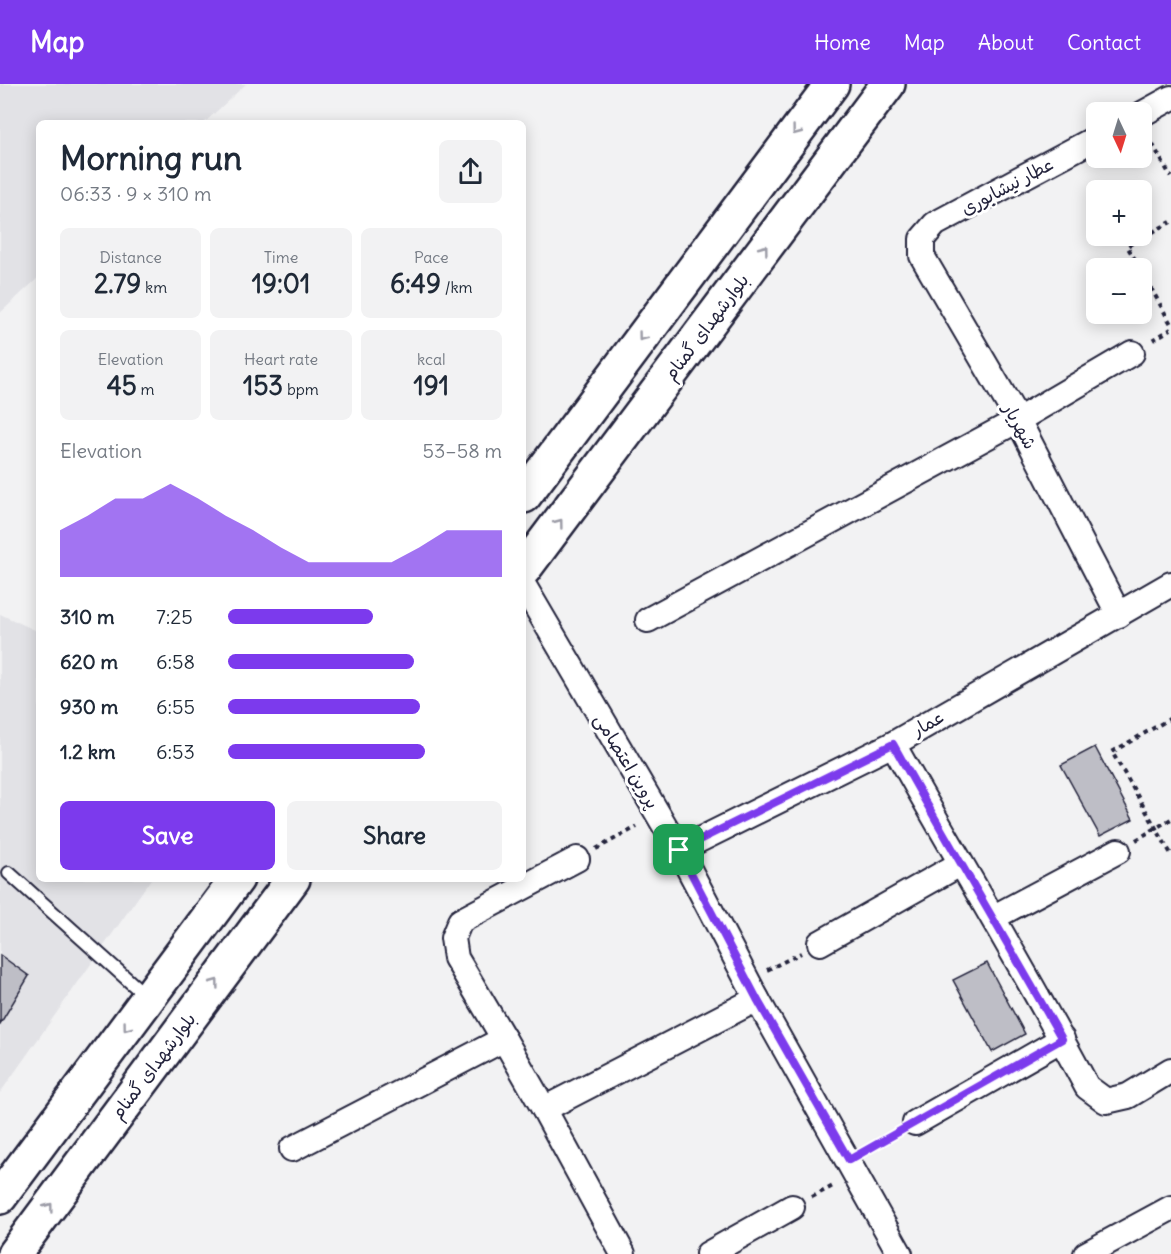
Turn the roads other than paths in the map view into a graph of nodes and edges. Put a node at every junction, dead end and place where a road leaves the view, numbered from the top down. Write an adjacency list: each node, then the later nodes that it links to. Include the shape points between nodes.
1 (832, 84): 7 (main road, one-way to 7)
2 (888, 84): 8 (main road, بلوارشهدای گمنام, one-way to 2)
3 (1171, 99): 4 (street)
4 (1152, 116)
5 (1086, 143): 6 (street, عطار نیشابوری, via 935,224)
6 (922, 240): 10 (street, شهریار, via 922,256)
7 (669, 301): 8 (main road); 11 (main road, one-way to 11)
8 (707, 326): 12 (main road, بلوارشهدای گمنام, one-way to 8)
9 (1132, 353): 10 (street)
10 (1018, 420): 15 (street, شهریار); 16 (street)
11 (526, 493)
12 (526, 566)
13 (1171, 584): 15 (street, عمار)
14 (526, 589): 18 (street, پروین اعتصامی)
15 (1119, 615): 17 (street, عمار)
16 (648, 620)
17 (893, 744): 18 (street, عمار); 21 (street)
18 (679, 850): 27 (street, پروین اعتصامی)
19 (1118, 851): 25 (street)
20 (577, 860): 29 (street, via 460,921 453,938 456,958)
21 (960, 864): 25 (street); 26 (street)
22 (9, 873): 28 (lane)
23 (235, 882): 28 (main road)
24 (291, 882): 38 (main road, بلوارشهدای گمنام, one-way to 24)
25 (994, 917): 30 (street)
26 (820, 943)
27 (753, 990): 32 (street); 41 (street, پروین اعتصامی)
28 (148, 998): 35 (main road, one-way to 35)
29 (504, 1039): 32 (street); 34 (street)
30 (1062, 1039): 31 (street, via 1087,1088 1106,1101 1128,1096); 33 (street)
31 (1171, 1070)
32 (544, 1109): 39 (street)
33 (915, 1123)
34 (292, 1149)
35 (0, 1197)
36 (792, 1207): 40 (street)
37 (1171, 1208): 42 (street)
38 (14, 1254)
39 (623, 1254)
40 (708, 1254)
41 (900, 1254)
42 (1086, 1254)

